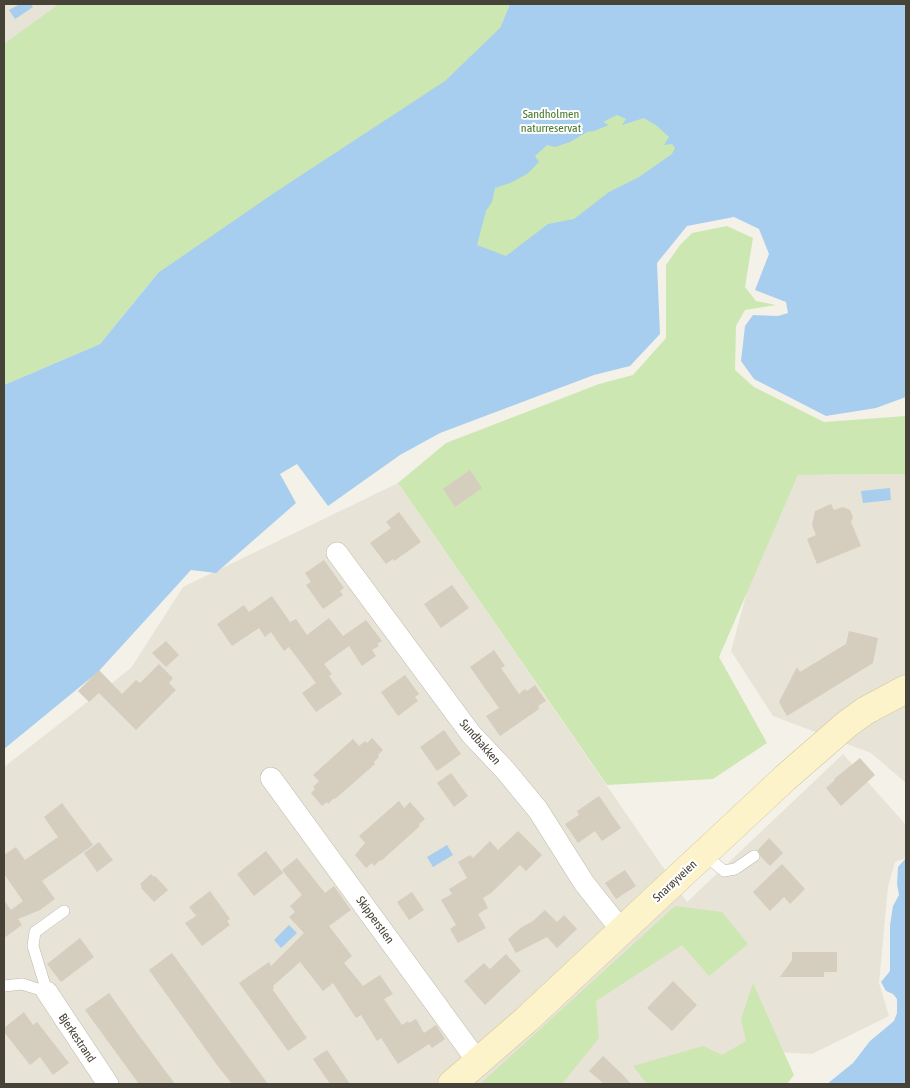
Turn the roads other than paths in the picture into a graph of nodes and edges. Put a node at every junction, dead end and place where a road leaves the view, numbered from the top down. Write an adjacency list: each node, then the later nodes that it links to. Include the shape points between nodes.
1 (337, 553): 7 (street, Sundbakken, via 471,734 538,810 584,883)
2 (906, 688): 4 (street, Snarøyveien, via 847,724)
3 (271, 778): 10 (street, Skipperstien)
4 (706, 852): 5 (lane, via 724,871 735,869); 7 (street, Snarøyveien)
5 (754, 856)
6 (64, 911): 9 (lane, Bjerkestrand, via 36,932 32,946)
7 (622, 931): 10 (street, Snarøyveien)
8 (4, 986): 9 (lane, via 22,984)
9 (47, 992): 11 (street, Bjerkestrand)
10 (478, 1062): 12 (street, Snarøyveien)
11 (108, 1084)
12 (452, 1084)

